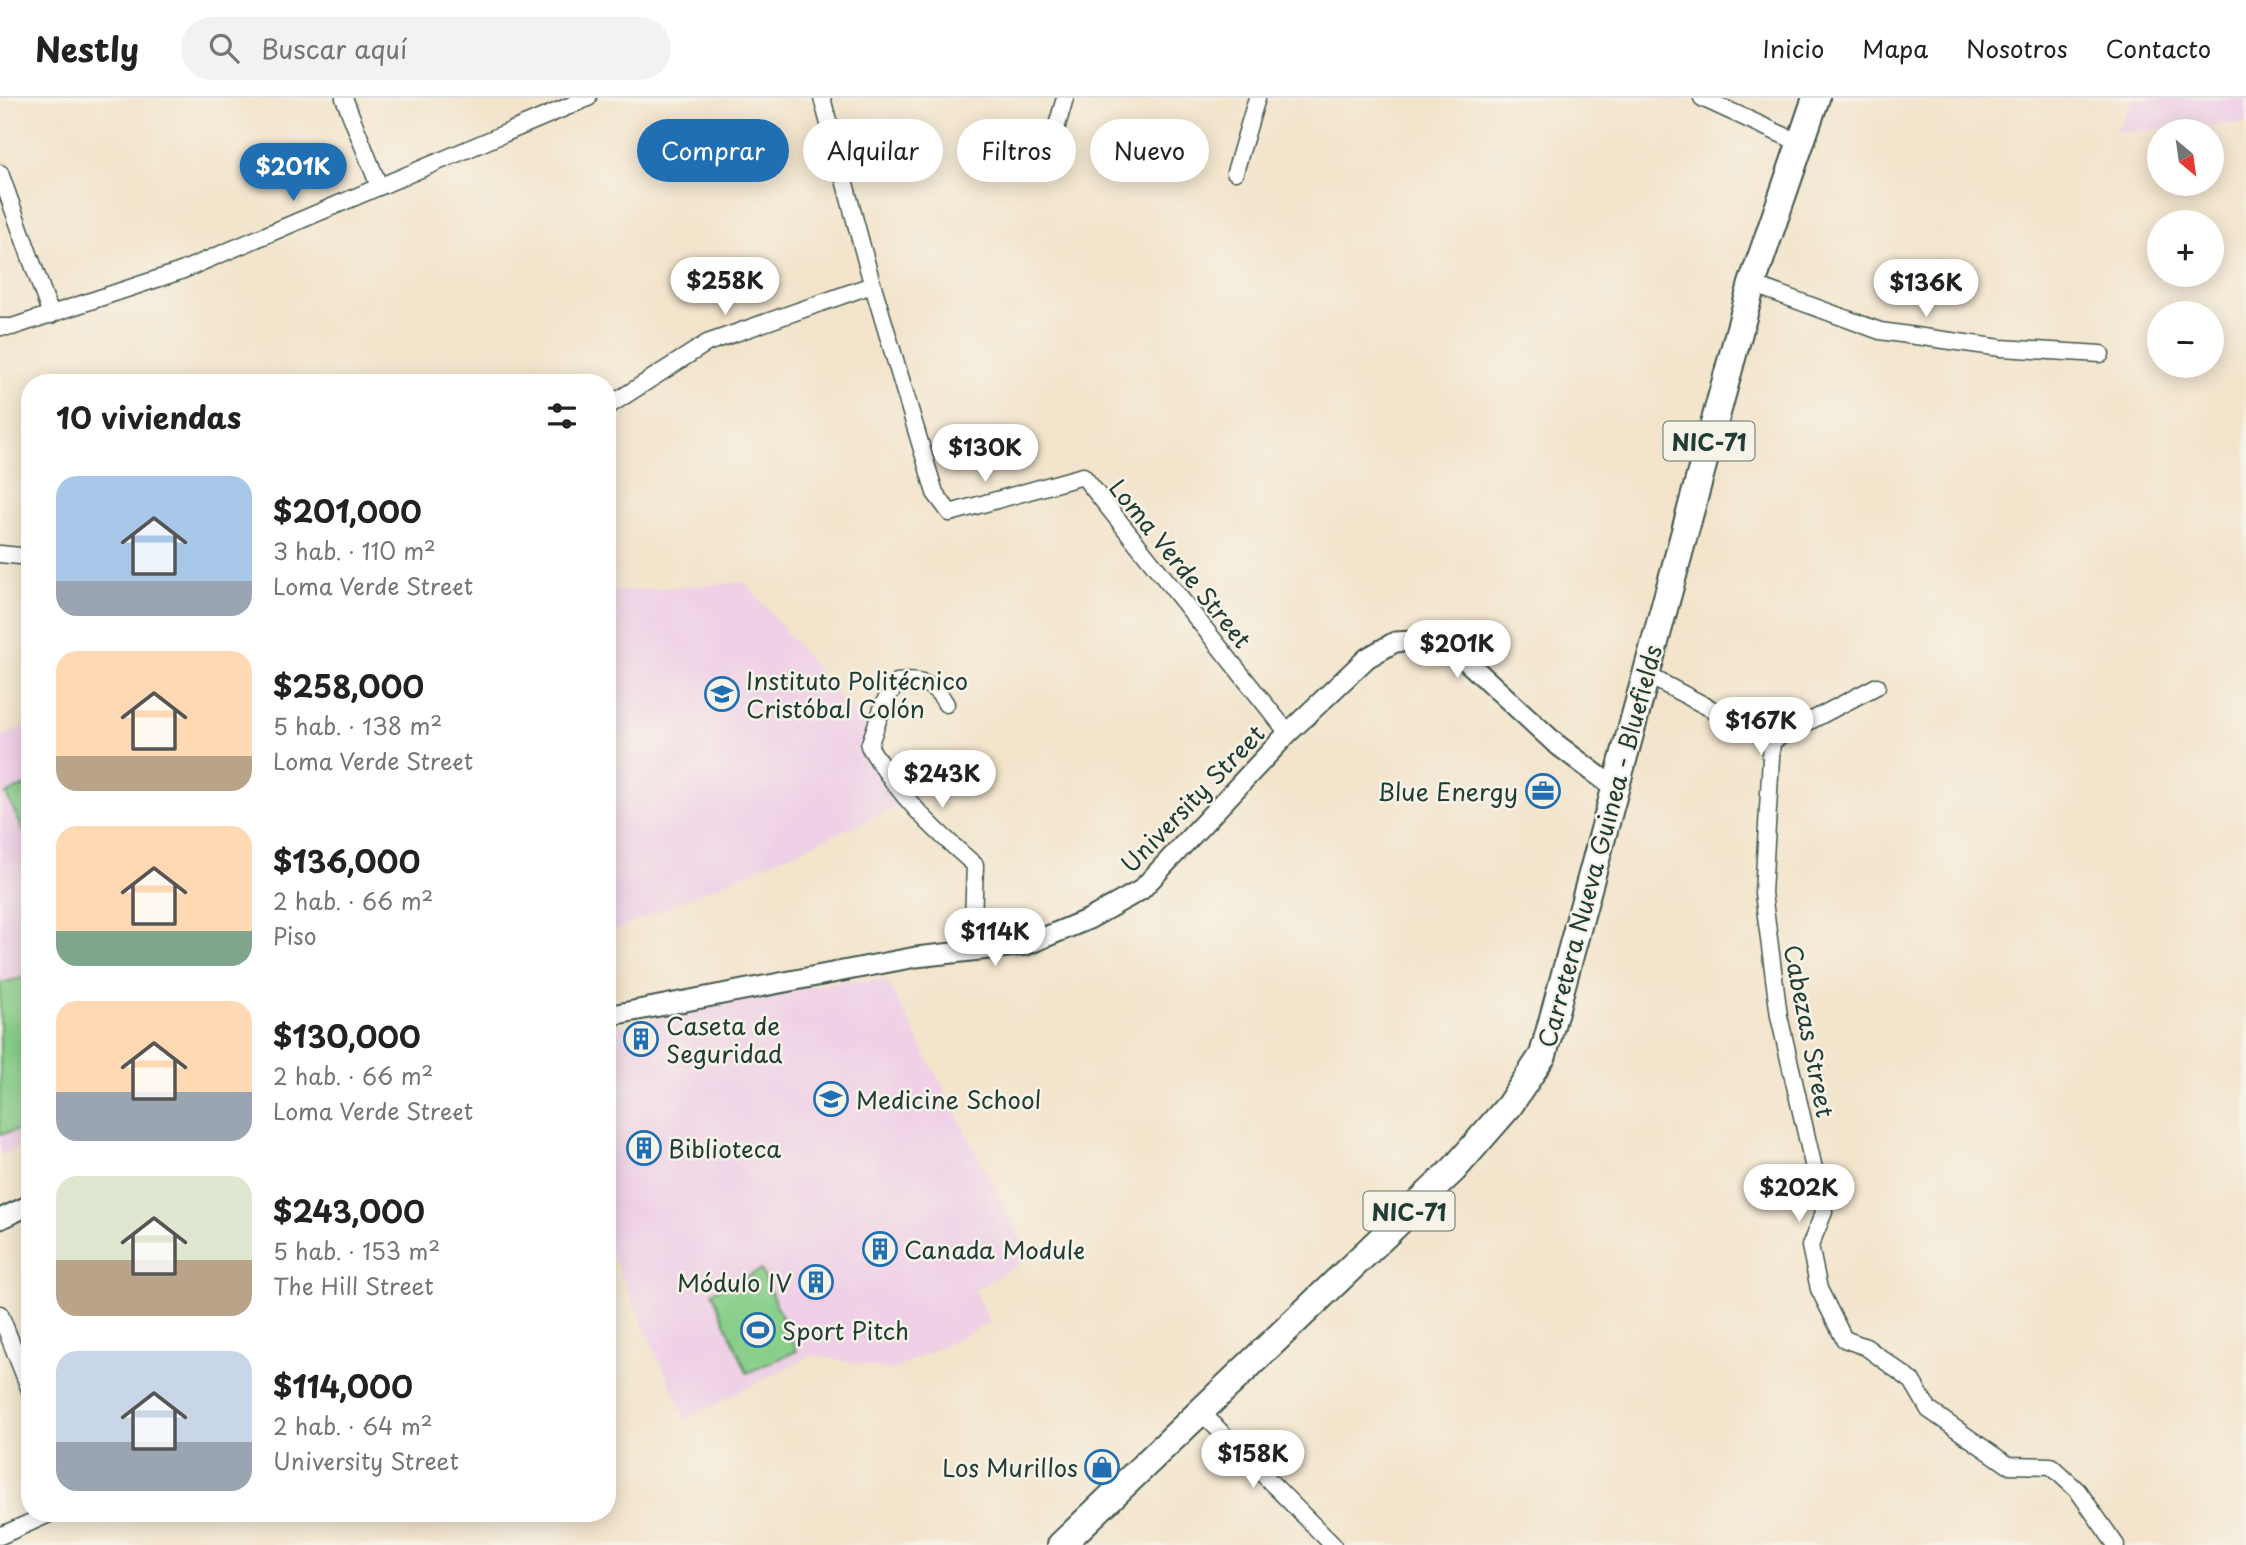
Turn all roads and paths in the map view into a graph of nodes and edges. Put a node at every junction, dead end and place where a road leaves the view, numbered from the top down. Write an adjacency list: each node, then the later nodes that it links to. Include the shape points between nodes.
1 (344, 98): 12 (street)
2 (588, 98): 12 (street)
3 (822, 98): 14 (street, Loma Verde Street)
4 (1065, 98): 8 (street)
5 (1257, 98): 10 (street)
6 (1702, 98): 9 (street)
7 (1816, 98): 9 (highway, Carretera Nueva Guinea - Bluefields / NIC-71)
8 (1059, 119)
9 (1800, 143): 13 (highway, Carretera Nueva Guinea - Bluefields / NIC-71)
10 (1236, 172)
11 (0, 173): 15 (street)
12 (379, 186): 15 (street, via 181,271)
13 (1752, 284): 17 (street, via 1880,331 2001,348); 21 (highway, Carretera Nueva Guinea - Bluefields / NIC-71)
14 (872, 285): 18 (street, via 707,343); 24 (street, Loma Verde Street, via 935,494 950,513 1083,476)
15 (51, 315): 16 (street)
16 (0, 327)
17 (2101, 354)
18 (616, 401)
19 (0, 554): 20 (street)
20 (21, 556)
21 (1647, 675): 25 (street); 26 (highway, Carretera Nueva Guinea - Bluefields / NIC-71)
22 (1877, 686): 25 (street)
23 (946, 704): 27 (street, via 939,691 917,679 897,682 884,703 869,747 892,785 975,864)
24 (1287, 733): 26 (street, University Street, via 1367,658 1395,642 1430,640 1464,659 1555,743); 27 (street, University Street, via 1141,890 1089,919 1026,945)
25 (1772, 741): 38 (street, Cabezas Street, via 1763,893 1779,1016 1825,1212 1810,1246 1819,1289 1843,1339 1866,1347 1912,1381 1930,1410 2008,1465 2051,1466 2078,1491)
26 (1616, 789): 33 (highway, Carretera Nueva Guinea - Bluefields / NIC-71, via 1543,1055 1510,1106 1454,1169)
27 (972, 950): 28 (street, University Street)
28 (616, 1014)
29 (21, 1209): 30 (street)
30 (0, 1219)
31 (0, 1314): 32 (street)
32 (21, 1367)
33 (1199, 1410): 36 (highway, Carretera Nueva Guinea - Bluefields / NIC-71); 37 (street)
34 (31, 1522): 35 (street)
35 (0, 1536)
36 (1062, 1545)
37 (1333, 1545)
38 (2116, 1545)

